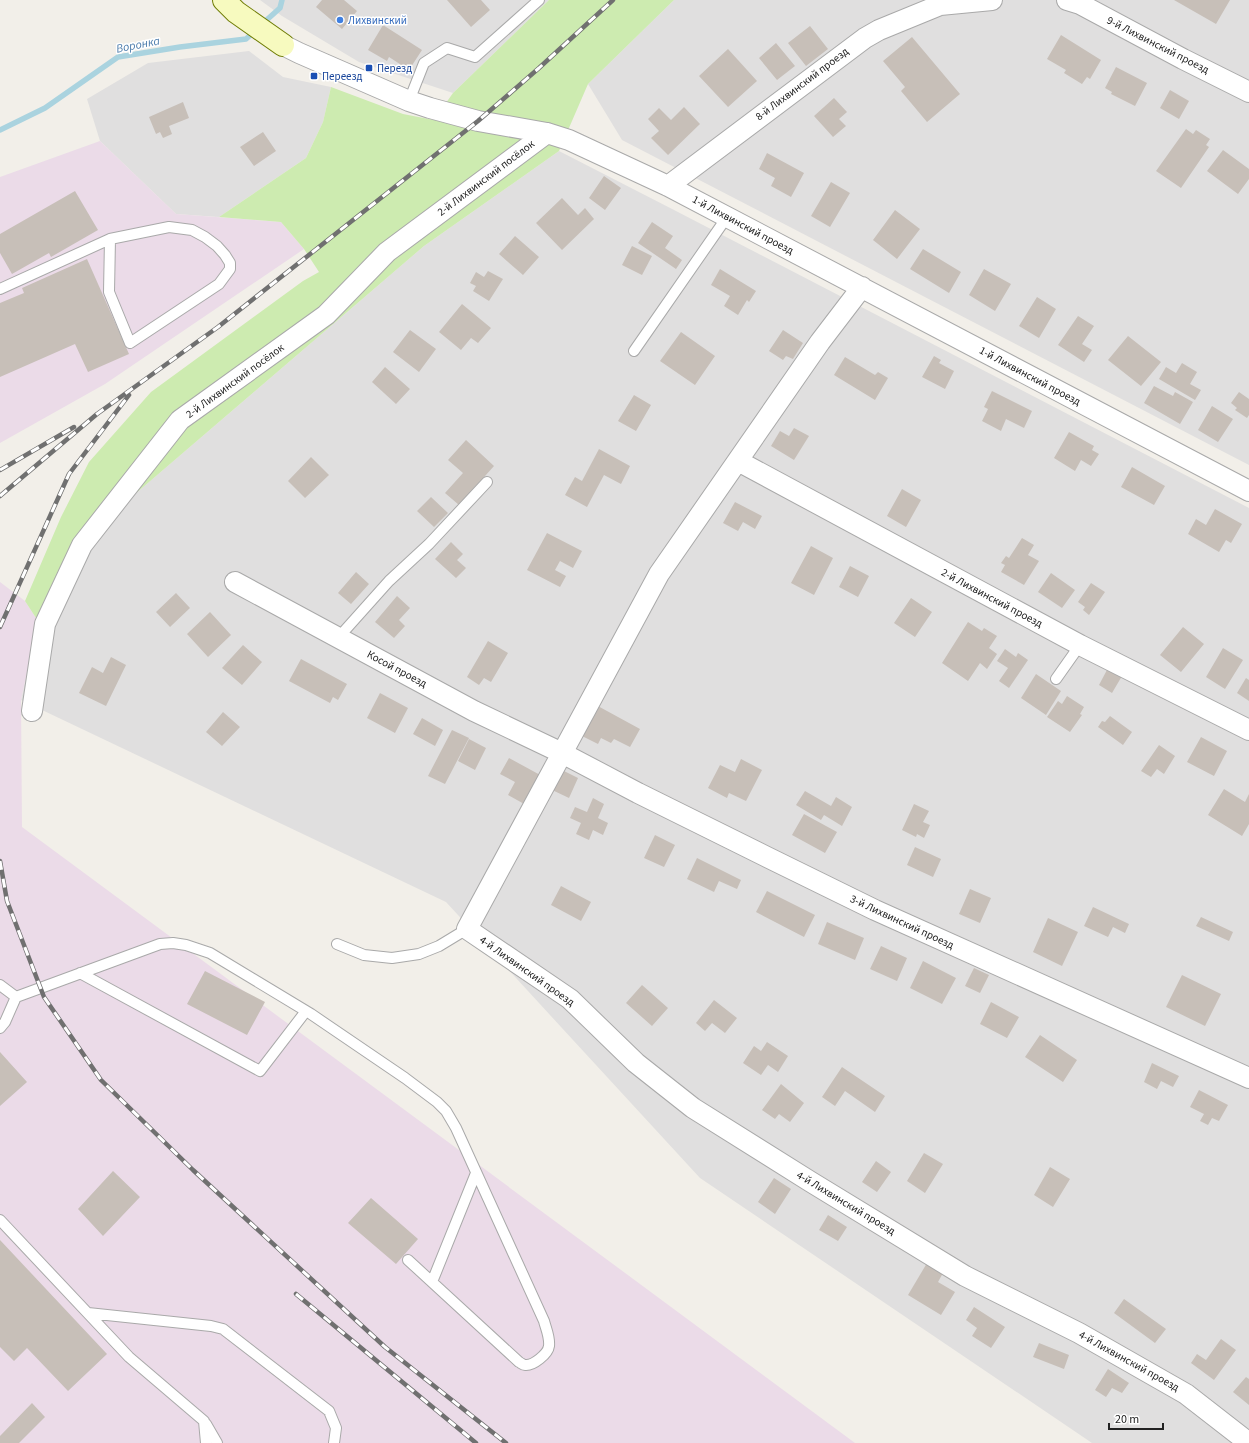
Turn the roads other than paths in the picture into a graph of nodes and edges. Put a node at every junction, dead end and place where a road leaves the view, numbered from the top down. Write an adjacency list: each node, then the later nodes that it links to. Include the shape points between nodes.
1 (539, 0): 8 (lane, via 475,57 447,48 424,63)
2 (992, 0): 4 (street)
3 (1066, 0): 7 (street, 9-й Лихвинский проезд, via 1080,4)
4 (943, 3): 10 (street, 8-й Лихвинский проезд, via 865,38)
5 (230, 6): 6 (street, 1-й Лихвинский проезд)
6 (283, 45): 8 (street, 1-й Лихвинский проезд)
7 (1249, 92)
8 (409, 101): 9 (street, 1-й Лихвинский проезд, via 478,121)
9 (547, 132): 10 (street, 1-й Лихвинский проезд); 23 (street, 2-й Лихвинский посёлок, via 387,252 326,315 180,420 82,545 45,624)
10 (668, 186): 11 (street, 1-й Лихвинский проезд)
11 (727, 217): 13 (street, 1-й Лихвинский проезд); 15 (lane)
12 (110, 239): 12 (lane, via 169,227 192,230 217,246 231,265 219,284 130,344 109,292); 14 (lane)
13 (862, 287): 16 (street, via 820,342); 18 (street, 1-й Лихвинский проезд)
14 (0, 289)
15 (634, 351)
16 (738, 461): 21 (street, 2-й Лихвинский проезд); 25 (street, via 660,574)
17 (486, 482): 20 (lane, via 429,544 389,581)
18 (1249, 490)
19 (235, 582): 20 (street, Косой проезд)
20 (338, 638): 25 (street, Косой проезд, via 474,711)
21 (1080, 645): 22 (lane); 24 (street, 2-й Лихвинский проезд)
22 (1056, 679)
23 (32, 711)
24 (1249, 730)
25 (562, 753): 26 (street); 33 (street, 3-й Лихвинский проезд, via 875,910)
26 (467, 930): 27 (lane, via 419,954 392,958 364,955); 43 (street, 4-й Лихвинский проезд, via 570,999 636,1063 693,1108 965,1276 1079,1333 1186,1394)
27 (337, 944)
28 (80, 973): 30 (lane); 31 (lane, via 160,944 179,944 210,953); 31 (lane, via 260,1071)
29 (0, 985): 30 (lane)
30 (16, 997): 32 (lane)
31 (306, 1011): 34 (lane, via 437,1102 456,1128)
32 (0, 1028)
33 (1249, 1078)
34 (476, 1173): 37 (lane); 37 (lane, via 544,1321 549,1340 547,1350 530,1364 519,1362)
35 (0, 1220): 38 (lane)
36 (408, 1260): 37 (lane)
37 (432, 1282)
38 (88, 1313): 39 (lane, via 129,1357); 42 (lane, via 223,1329 330,1411 336,1428)
39 (204, 1421): 40 (lane); 41 (lane)
40 (206, 1443)
41 (216, 1443)
42 (334, 1443)
43 (1249, 1443)

